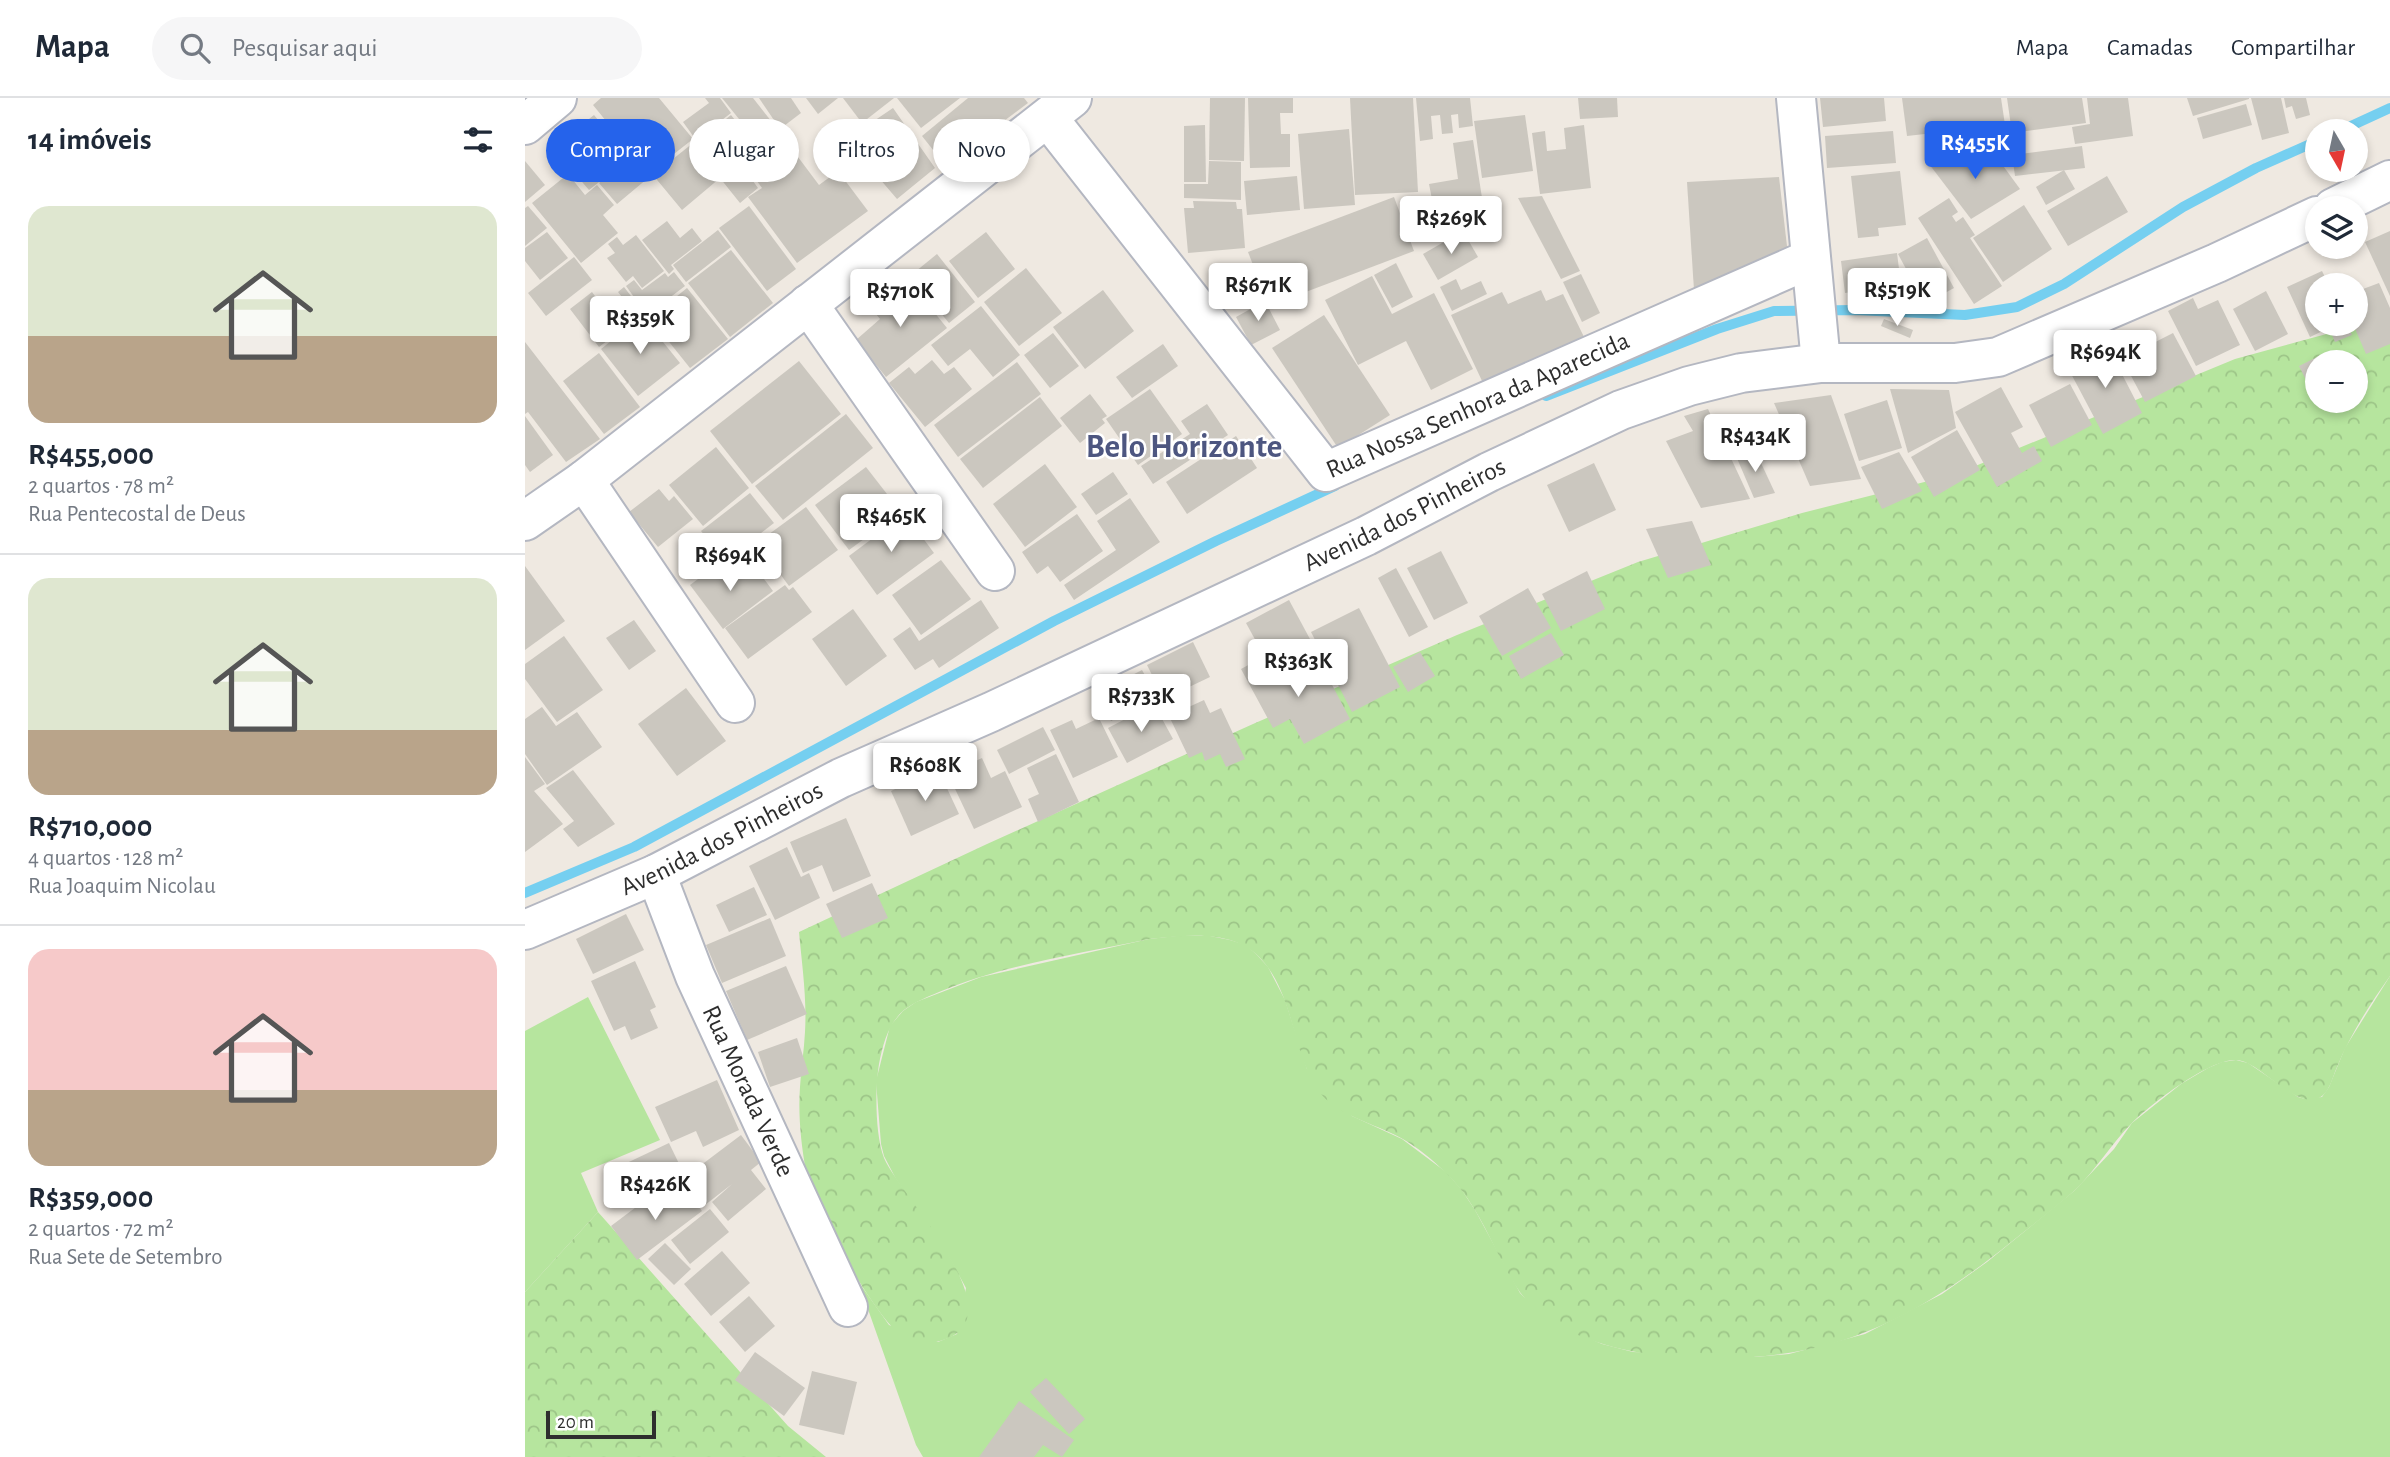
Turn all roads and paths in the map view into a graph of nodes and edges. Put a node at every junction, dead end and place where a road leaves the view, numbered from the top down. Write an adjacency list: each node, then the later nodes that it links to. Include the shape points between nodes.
1 (557, 98): 4 (street)
2 (1796, 98): 8 (street)
3 (1060, 108): 8 (street, Rua Nossa Senhora da Aparecida, via 1326,472); 9 (street)
4 (525, 125)
5 (2390, 180): 6 (street)
6 (2357, 196)
7 (2305, 222): 10 (street, Avenida dos Pinheiros, via 1998,356 1955,363)
8 (1812, 274): 10 (street)
9 (808, 303): 11 (street); 13 (street)
10 (1819, 352): 15 (street, Avenida dos Pinheiros, via 1621,410 1366,536 841,778)
11 (583, 480): 12 (street); 14 (street)
12 (525, 521)
13 (995, 571)
14 (735, 703)
15 (656, 874): 16 (street, Avenida dos Pinheiros); 17 (street, Rua Morada Verde, via 695,976)
16 (525, 930)
17 (848, 1307)

